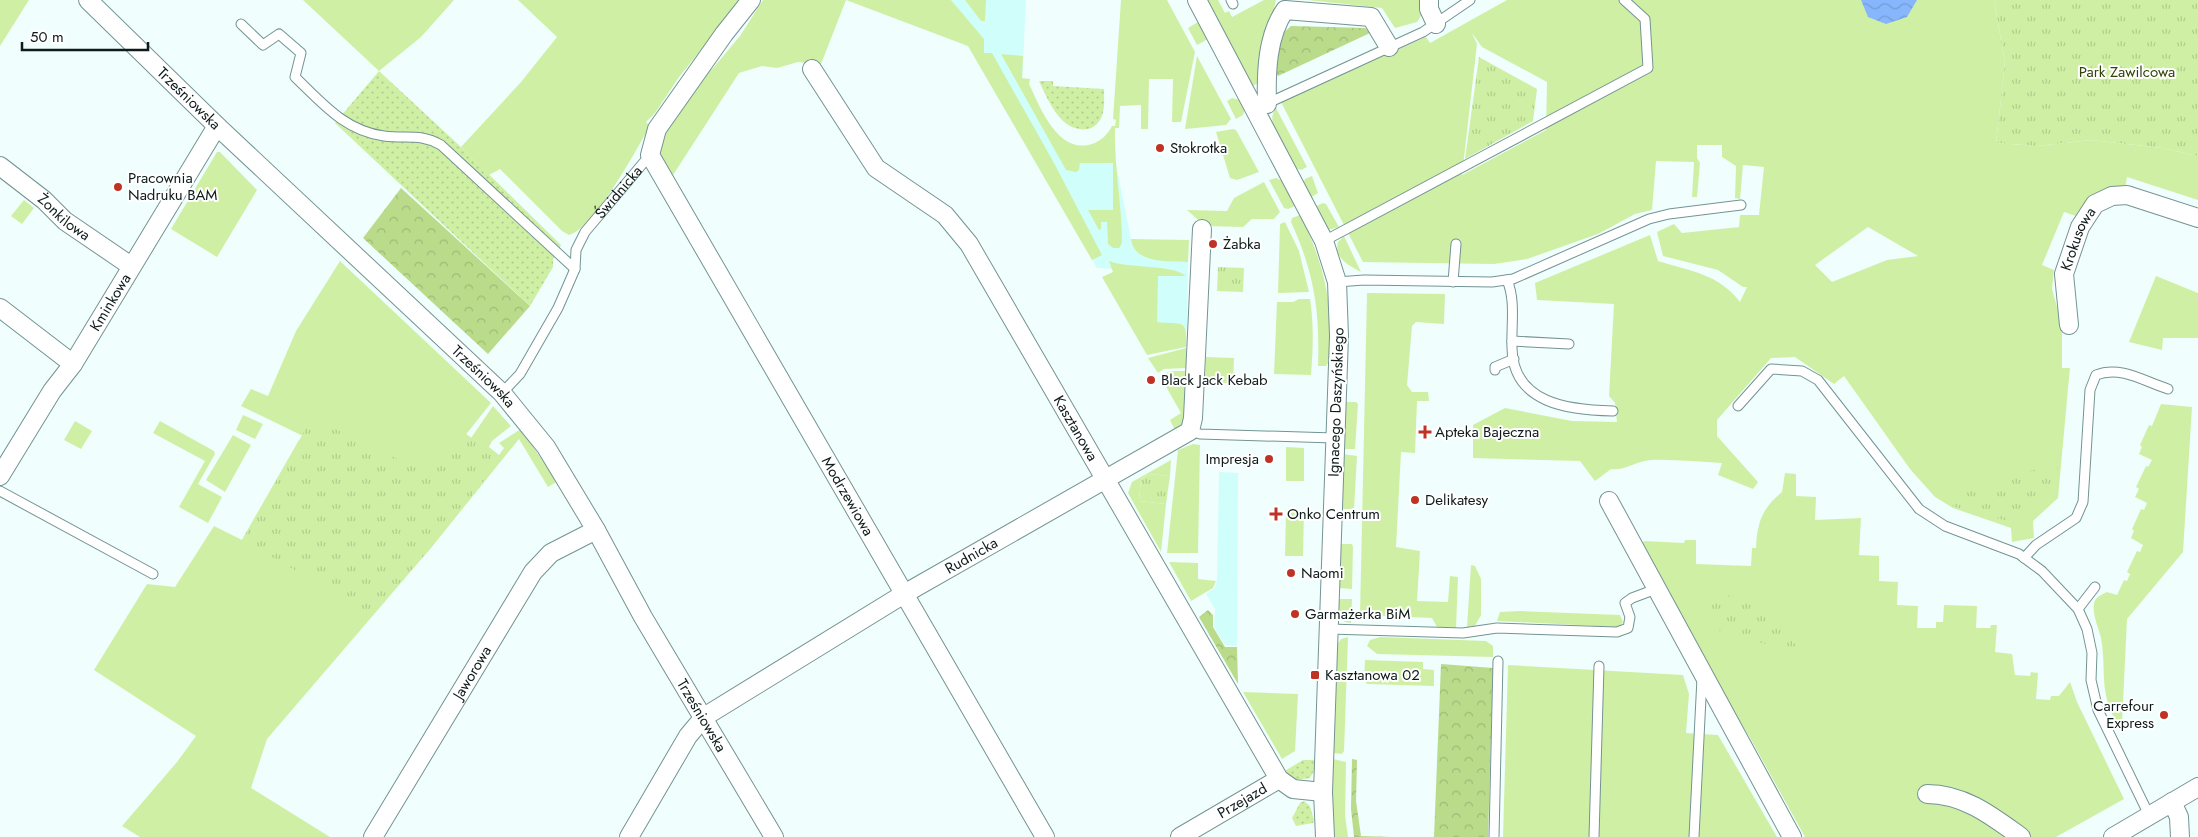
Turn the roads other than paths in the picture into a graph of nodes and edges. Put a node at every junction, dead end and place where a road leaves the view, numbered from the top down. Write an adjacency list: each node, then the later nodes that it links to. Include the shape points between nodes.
1 (88, 0): 13 (street, Trześniowska)
2 (751, 0): 14 (street, Świdnicka, via 657,129)
3 (1197, 0): 12 (street, Ignacego Daszyńskiego)
4 (1429, 0): 9 (street, via 1429,9)
5 (1470, 0): 9 (lane)
6 (1624, 0): 19 (lane, via 1646,19 1648,68)
7 (1283, 5): 10 (street, via 1371,17); 12 (street, via 1266,71)
8 (240, 24): 22 (lane, via 263,45 279,34 302,53 296,77 345,123 385,136 420,136 441,145)
9 (1436, 24): 10 (lane)
10 (1389, 47): 12 (lane)
11 (812, 70): 40 (street, Kasztanowa, via 876,168 945,215 969,244)
12 (1261, 106): 19 (street, Ignacego Daszyńskiego)
13 (217, 126): 21 (street, Kminkowa); 34 (street, Trześniowska)
14 (650, 155): 22 (lane, Świdnicka, via 585,232 576,250); 48 (street, Modrzewiowa)
15 (0, 166): 21 (street, Żonkilowa, via 65,221)
16 (1741, 205): 23 (lane, via 1649,219)
17 (2198, 218): 27 (street, Krokusowa, via 2126,195 2112,196 2095,204 2080,227 2064,274)
18 (1202, 229): 37 (street)
19 (1324, 241): 24 (street, Ignacego Daszyńskiego)
20 (1456, 244): 25 (lane)
21 (131, 266): 31 (street, Kminkowa)
22 (574, 269): 34 (lane, Świdnicka, via 553,316 520,374)
23 (1508, 280): 25 (lane); 28 (lane, via 1512,292)
24 (1337, 282): 25 (lane); 38 (street, Ignacego Daszyńskiego, via 1340,336)
25 (1453, 282)
26 (0, 308): 31 (street)
27 (2069, 325)
28 (1512, 341): 29 (lane); 30 (lane)
29 (1569, 344)
30 (1514, 359): 32 (lane, via 1495,367); 36 (lane, via 1530,392 1541,399 1583,410)
31 (73, 364): 39 (street, Kminkowa, via 52,391)
32 (1495, 370)
33 (2168, 389): 44 (lane, via 2123,373 2102,372 2096,375 2090,390 2083,502 2076,518 2036,545)
34 (502, 393): 43 (street, Trześniowska, via 542,441)
35 (1738, 406): 44 (lane, via 1771,370 1802,371 1818,380 1918,509 1945,526)
36 (1612, 411)
37 (1190, 431): 38 (lane, via 1200,434); 40 (street, Rudnicka)
38 (1334, 438): 50 (street, Ignacego Daszyńskiego)
39 (0, 476)
40 (1104, 480): 48 (street, Rudnicka); 55 (street, Kasztanowa)
41 (0, 491): 45 (lane)
42 (1609, 501): 47 (street)
43 (596, 530): 54 (street, Trześniowska); 62 (street, Jaworowa, via 551,553 533,572)
44 (2024, 558): 49 (lane, via 2064,592)
45 (153, 574)
46 (2095, 587): 49 (lane)
47 (1656, 588): 50 (lane, via 1625,603 1630,617 1628,628 1617,632 1497,628 1462,633); 53 (street)
48 (904, 594): 54 (street, Rudnicka); 65 (street, Modrzewiowa)
49 (2078, 609): 60 (lane, via 2088,629 2092,653 2091,680 2098,710)
50 (1329, 629): 57 (street, Ignacego Daszyńskiego)
51 (1498, 661): 68 (lane)
52 (1599, 666): 69 (lane)
53 (1702, 672): 70 (lane); 71 (street)
54 (704, 716): 63 (street, Rudnicka, via 688,736); 64 (street, Trześniowska)
55 (1278, 779): 57 (street, via 1293,789); 66 (street, Przejazd)
56 (2198, 788): 59 (street)
57 (1323, 792): 67 (street, Ignacego Daszyńskiego)
58 (1927, 794): 61 (street, via 1965,800)
59 (2172, 802): 60 (street); 73 (street, via 2179,817)
60 (2149, 815): 72 (street)
61 (2016, 836)
62 (373, 837)
63 (629, 837)
64 (774, 837)
65 (1046, 837)
66 (1180, 837)
67 (1326, 837)
68 (1494, 837)
69 (1594, 837)
70 (1694, 837)
71 (1792, 837)
72 (2113, 837)
73 (2180, 837)

